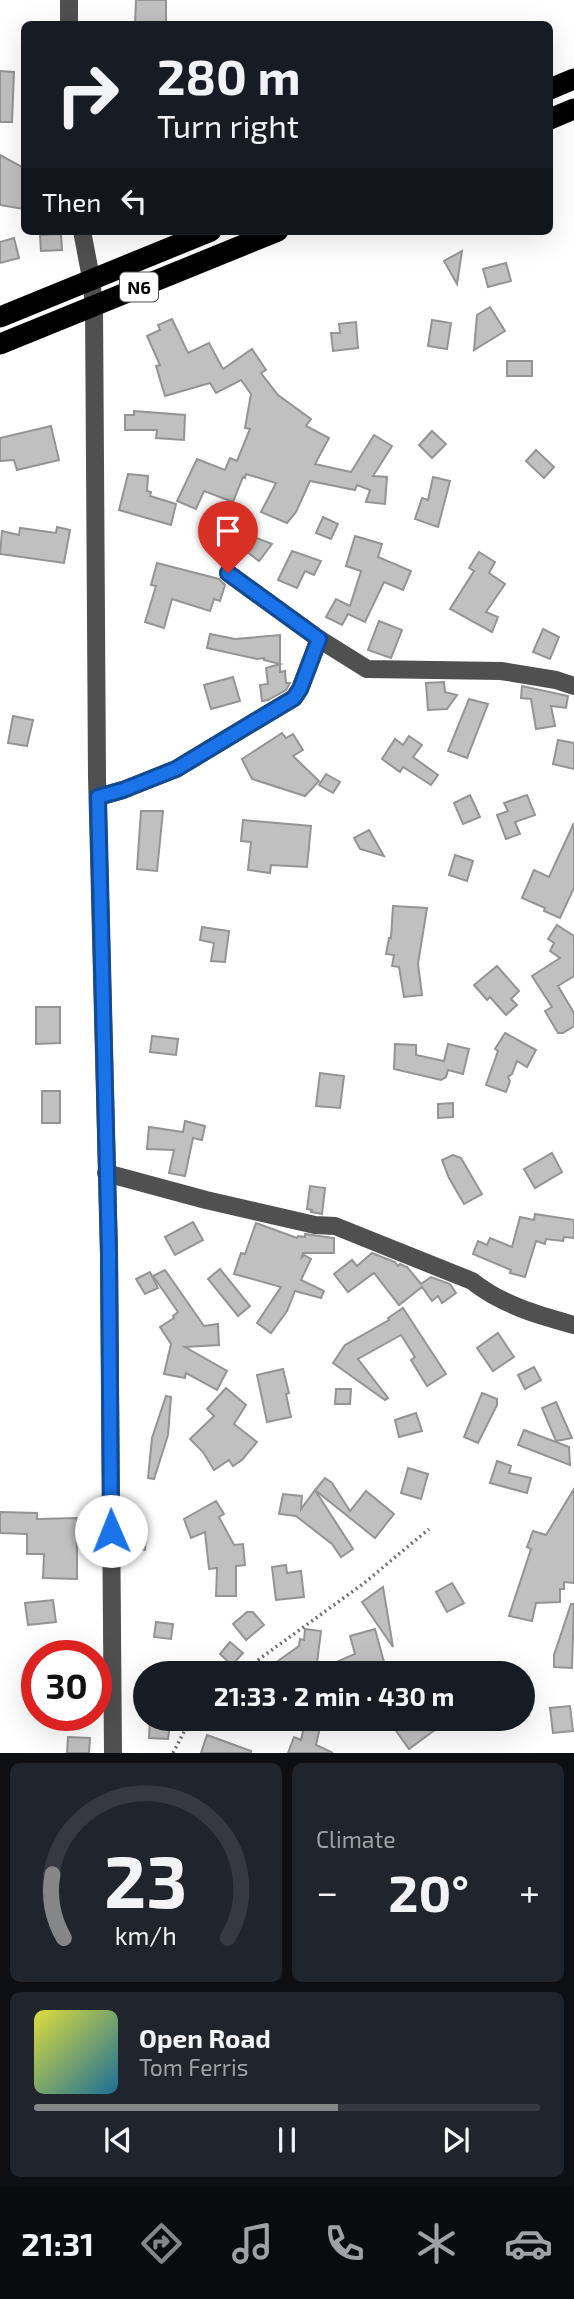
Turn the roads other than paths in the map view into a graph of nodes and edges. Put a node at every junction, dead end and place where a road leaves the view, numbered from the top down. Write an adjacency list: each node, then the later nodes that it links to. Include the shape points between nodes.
1 (69, 0): 2 (street)
2 (69, 21)
3 (574, 79): 4 (highway)
4 (553, 88)
5 (574, 109): 6 (highway)
6 (553, 118)
7 (83, 235): 10 (street)
8 (201, 235): 10 (highway, N6)
9 (268, 235): 11 (highway, N6)
10 (91, 278): 11 (street); 12 (highway, N6)
11 (93, 306): 13 (highway, N6); 17 (street)
12 (0, 317)
13 (0, 344)
14 (228, 573): 15 (street)
15 (319, 639): 16 (street, via 367,669 501,671); 17 (street, via 294,698 176,769)
16 (574, 686)
17 (98, 797): 18 (street)
18 (106, 1173): 19 (street, via 206,1200 335,1226 472,1281 491,1296); 20 (street)
19 (574, 1325)
20 (113, 1753)

